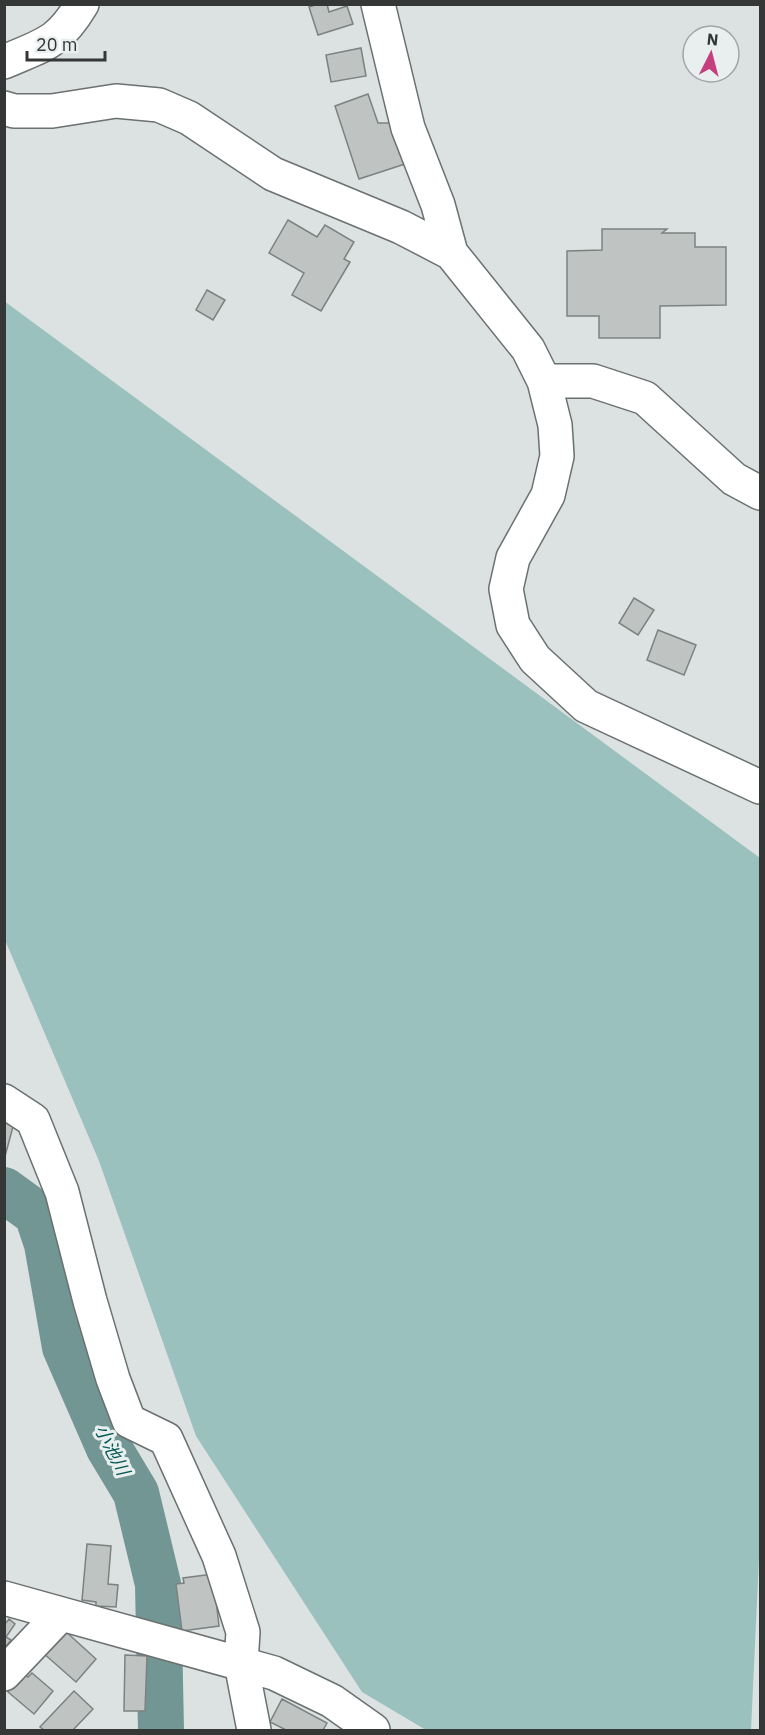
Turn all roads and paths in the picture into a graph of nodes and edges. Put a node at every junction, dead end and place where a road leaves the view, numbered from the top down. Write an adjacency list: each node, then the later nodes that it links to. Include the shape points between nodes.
1 (82, 4): 3 (street, via 55,40)
2 (378, 4): 5 (street, via 408,128 438,205)
3 (4, 62)
4 (4, 108): 5 (street, via 52,111 116,101 159,105 189,118 273,174 401,227)
5 (451, 253): 6 (street, via 528,349)
6 (544, 381): 7 (street, via 593,381 645,398 734,479); 8 (street, via 555,425 557,456 548,495 513,558 506,589 513,625 535,659 586,706)
7 (760, 493)
8 (760, 787)
9 (4, 1101): 12 (street, via 33,1120 62,1192 103,1346 129,1422 166,1439 219,1556 243,1632)
10 (4, 1598): 11 (street)
11 (61, 1614): 12 (street); 13 (street)
12 (241, 1663): 14 (street); 15 (street, via 274,1673 332,1701)
13 (4, 1674)
14 (254, 1731)
15 (373, 1731)

